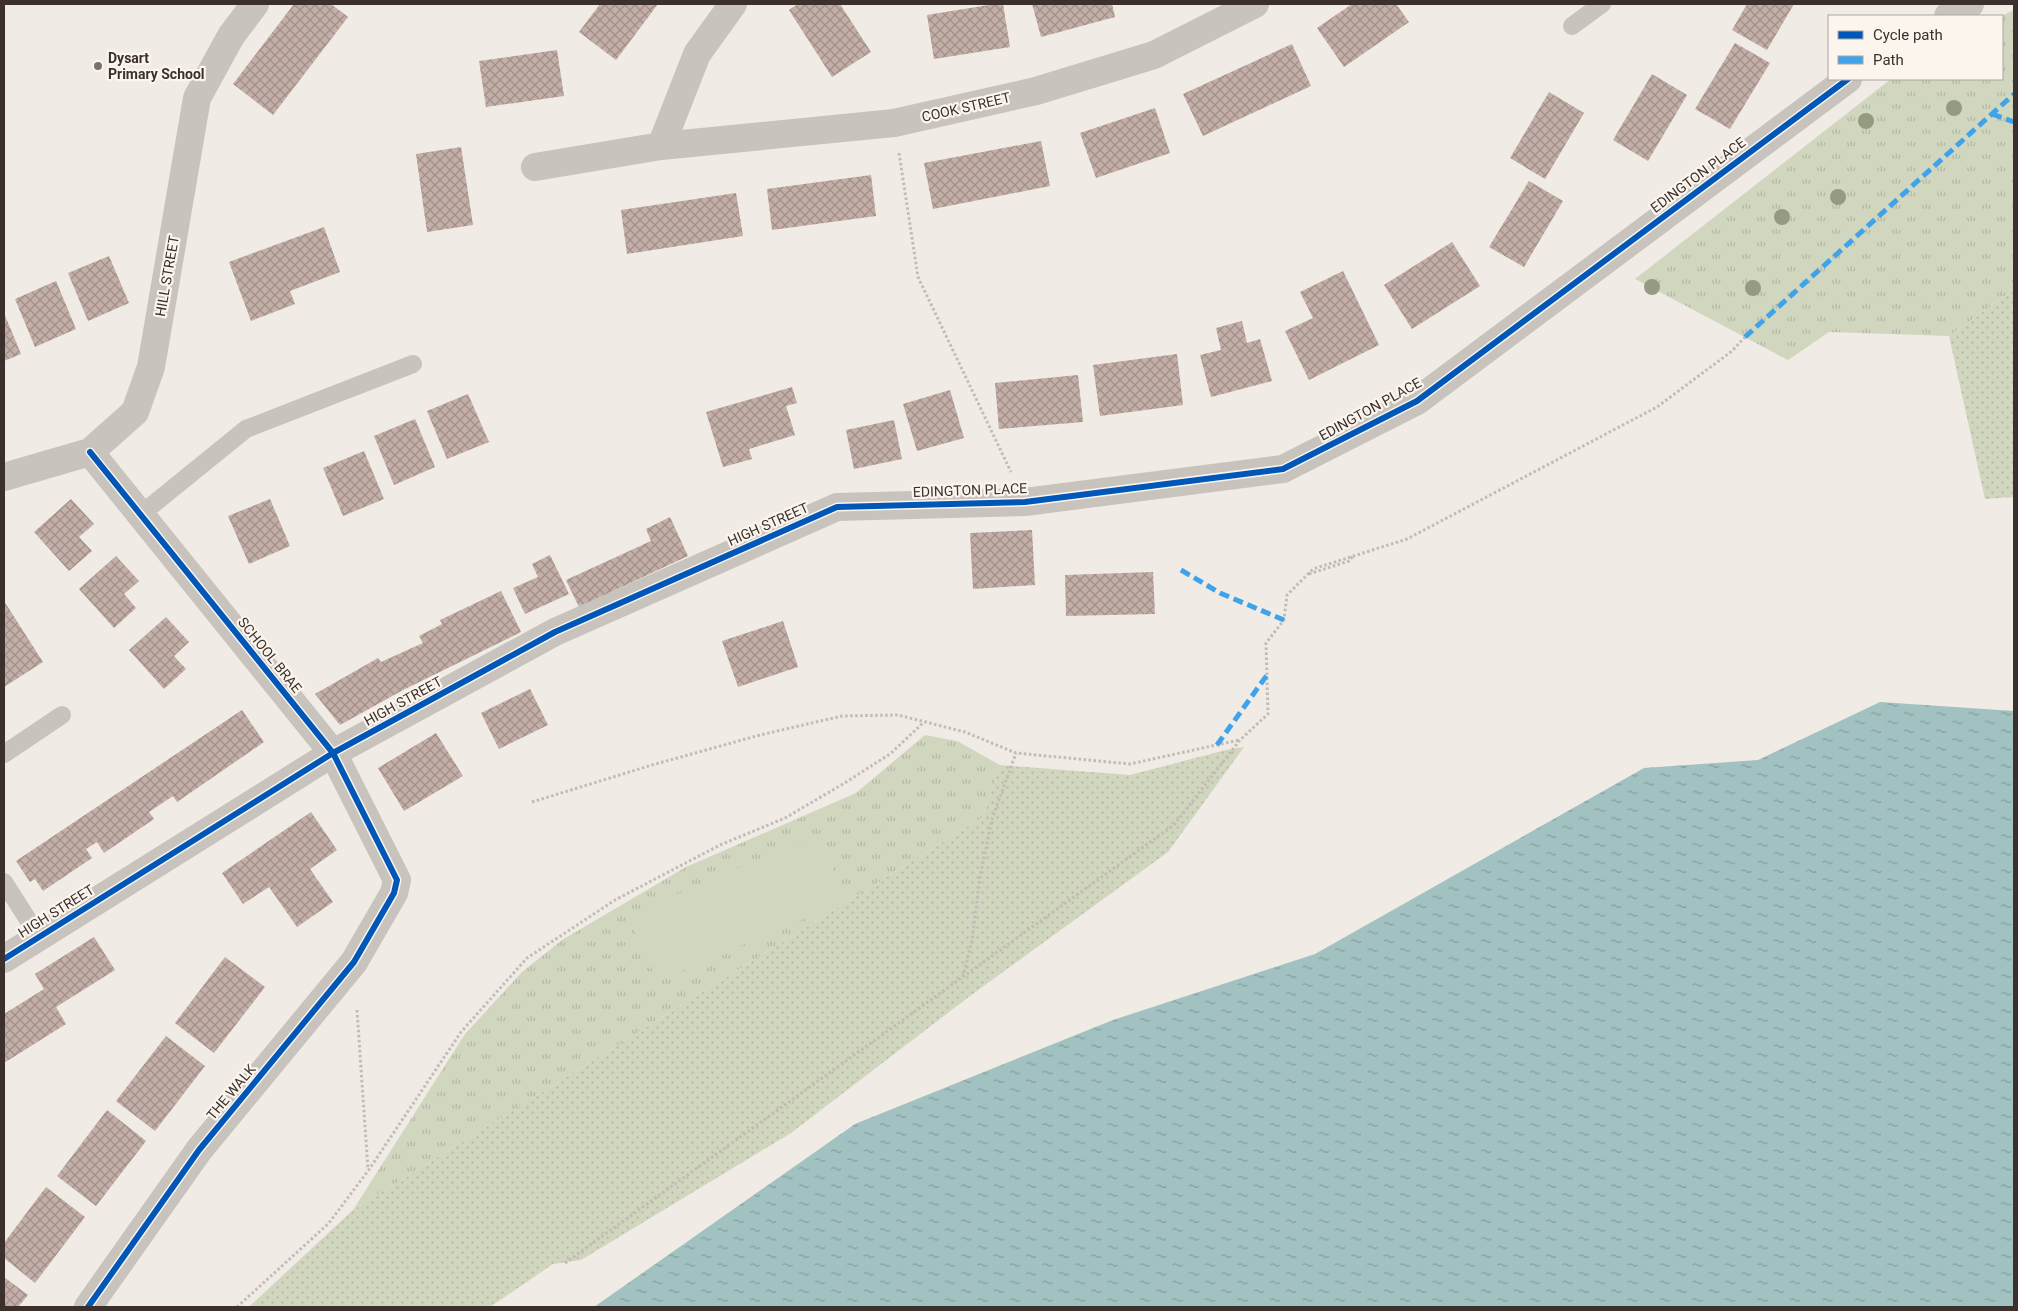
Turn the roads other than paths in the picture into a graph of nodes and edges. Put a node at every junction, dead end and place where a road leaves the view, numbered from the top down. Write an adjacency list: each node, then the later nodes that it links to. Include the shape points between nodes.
1 (255, 4): 10 (street, HILL STREET, via 231,36 197,98 152,367 135,412)
2 (733, 4): 7 (street, via 697,54)
3 (1255, 4): 7 (street, COOK STREET, via 1154,55 1036,91 894,123)
4 (1602, 4): 5 (lane)
5 (1572, 26)
6 (1847, 80): 12 (street, EDINGTON PLACE, via 1417,401 1283,469 1026,502)
7 (661, 146): 8 (street, COOK STREET)
8 (535, 167)
9 (413, 364): 13 (lane, via 246,429)
10 (90, 452): 11 (street, HILL STREET); 13 (street, SCHOOL BRAE)
11 (4, 477)
12 (837, 507): 15 (street, HIGH STREET, via 555,632)
13 (140, 514): 15 (street, SCHOOL BRAE)
14 (62, 715): 16 (lane)
15 (333, 753): 18 (street, SCHOOL BRAE, via 396,880); 19 (street, HIGH STREET)
16 (4, 754)
17 (4, 882): 19 (lane)
18 (394, 893): 21 (street, THE WALK, via 354,962 199,1150)
19 (39, 937): 20 (street, HIGH STREET)
20 (4, 959)
21 (88, 1307)

